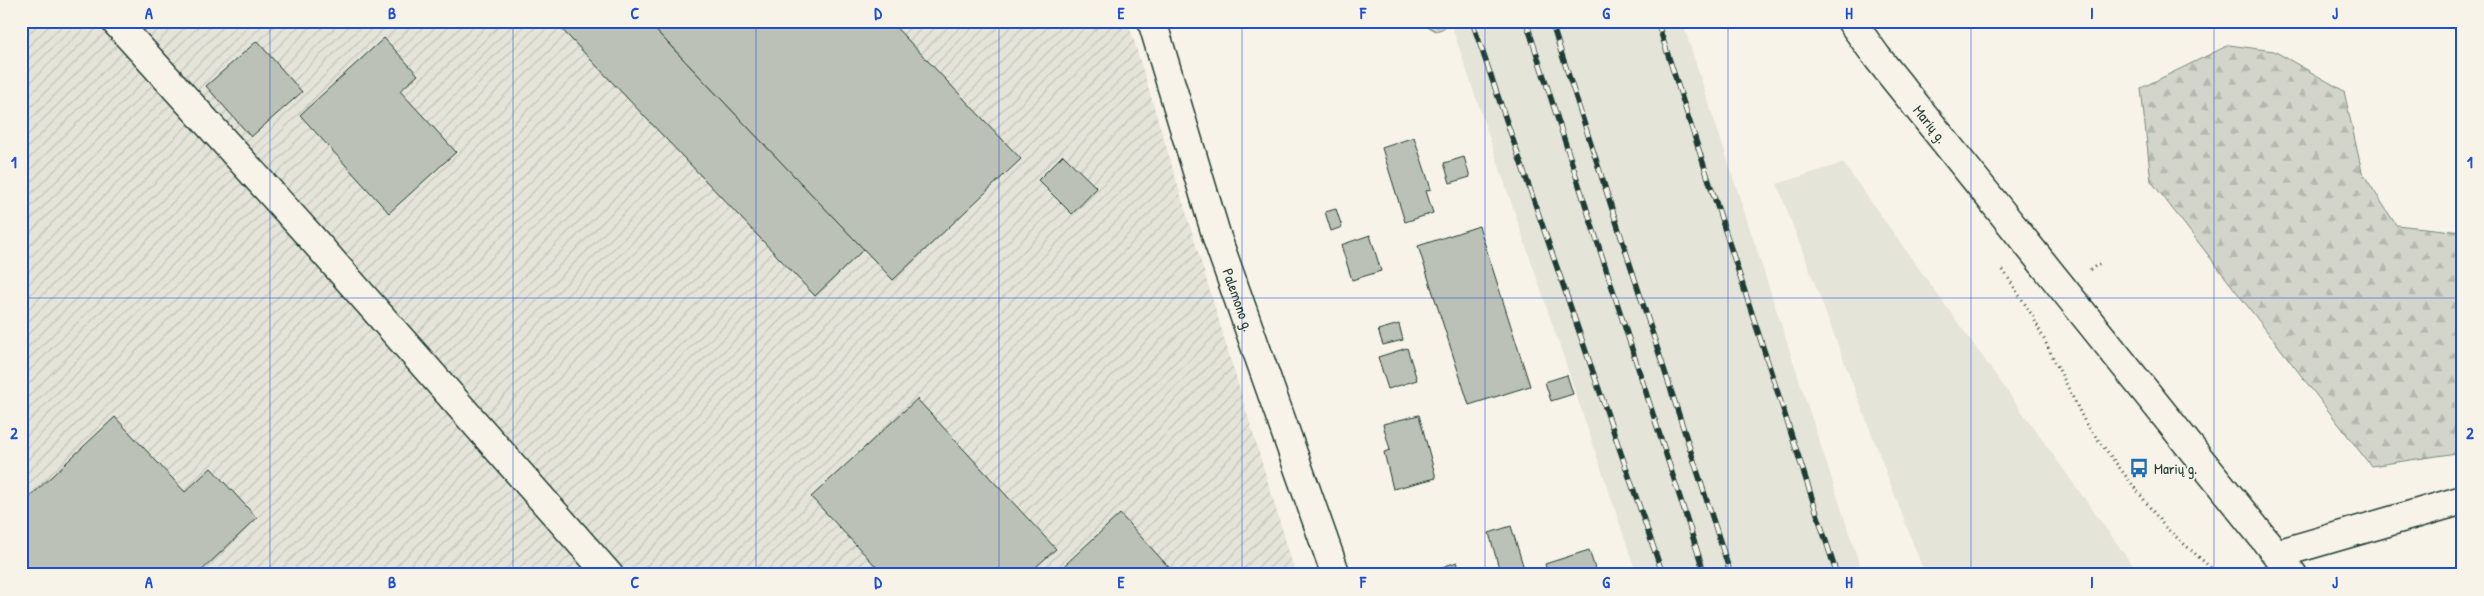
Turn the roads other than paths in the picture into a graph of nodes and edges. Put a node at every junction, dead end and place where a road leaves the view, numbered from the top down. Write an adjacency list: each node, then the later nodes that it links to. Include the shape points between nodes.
1 (115, 21): 6 (street)
2 (1152, 21): 7 (street, Palemono g., via 1218,241)
3 (1852, 21): 5 (street, Marių g.)
4 (2463, 500): 5 (street)
5 (2285, 564)
6 (609, 575)
7 (1336, 575)

